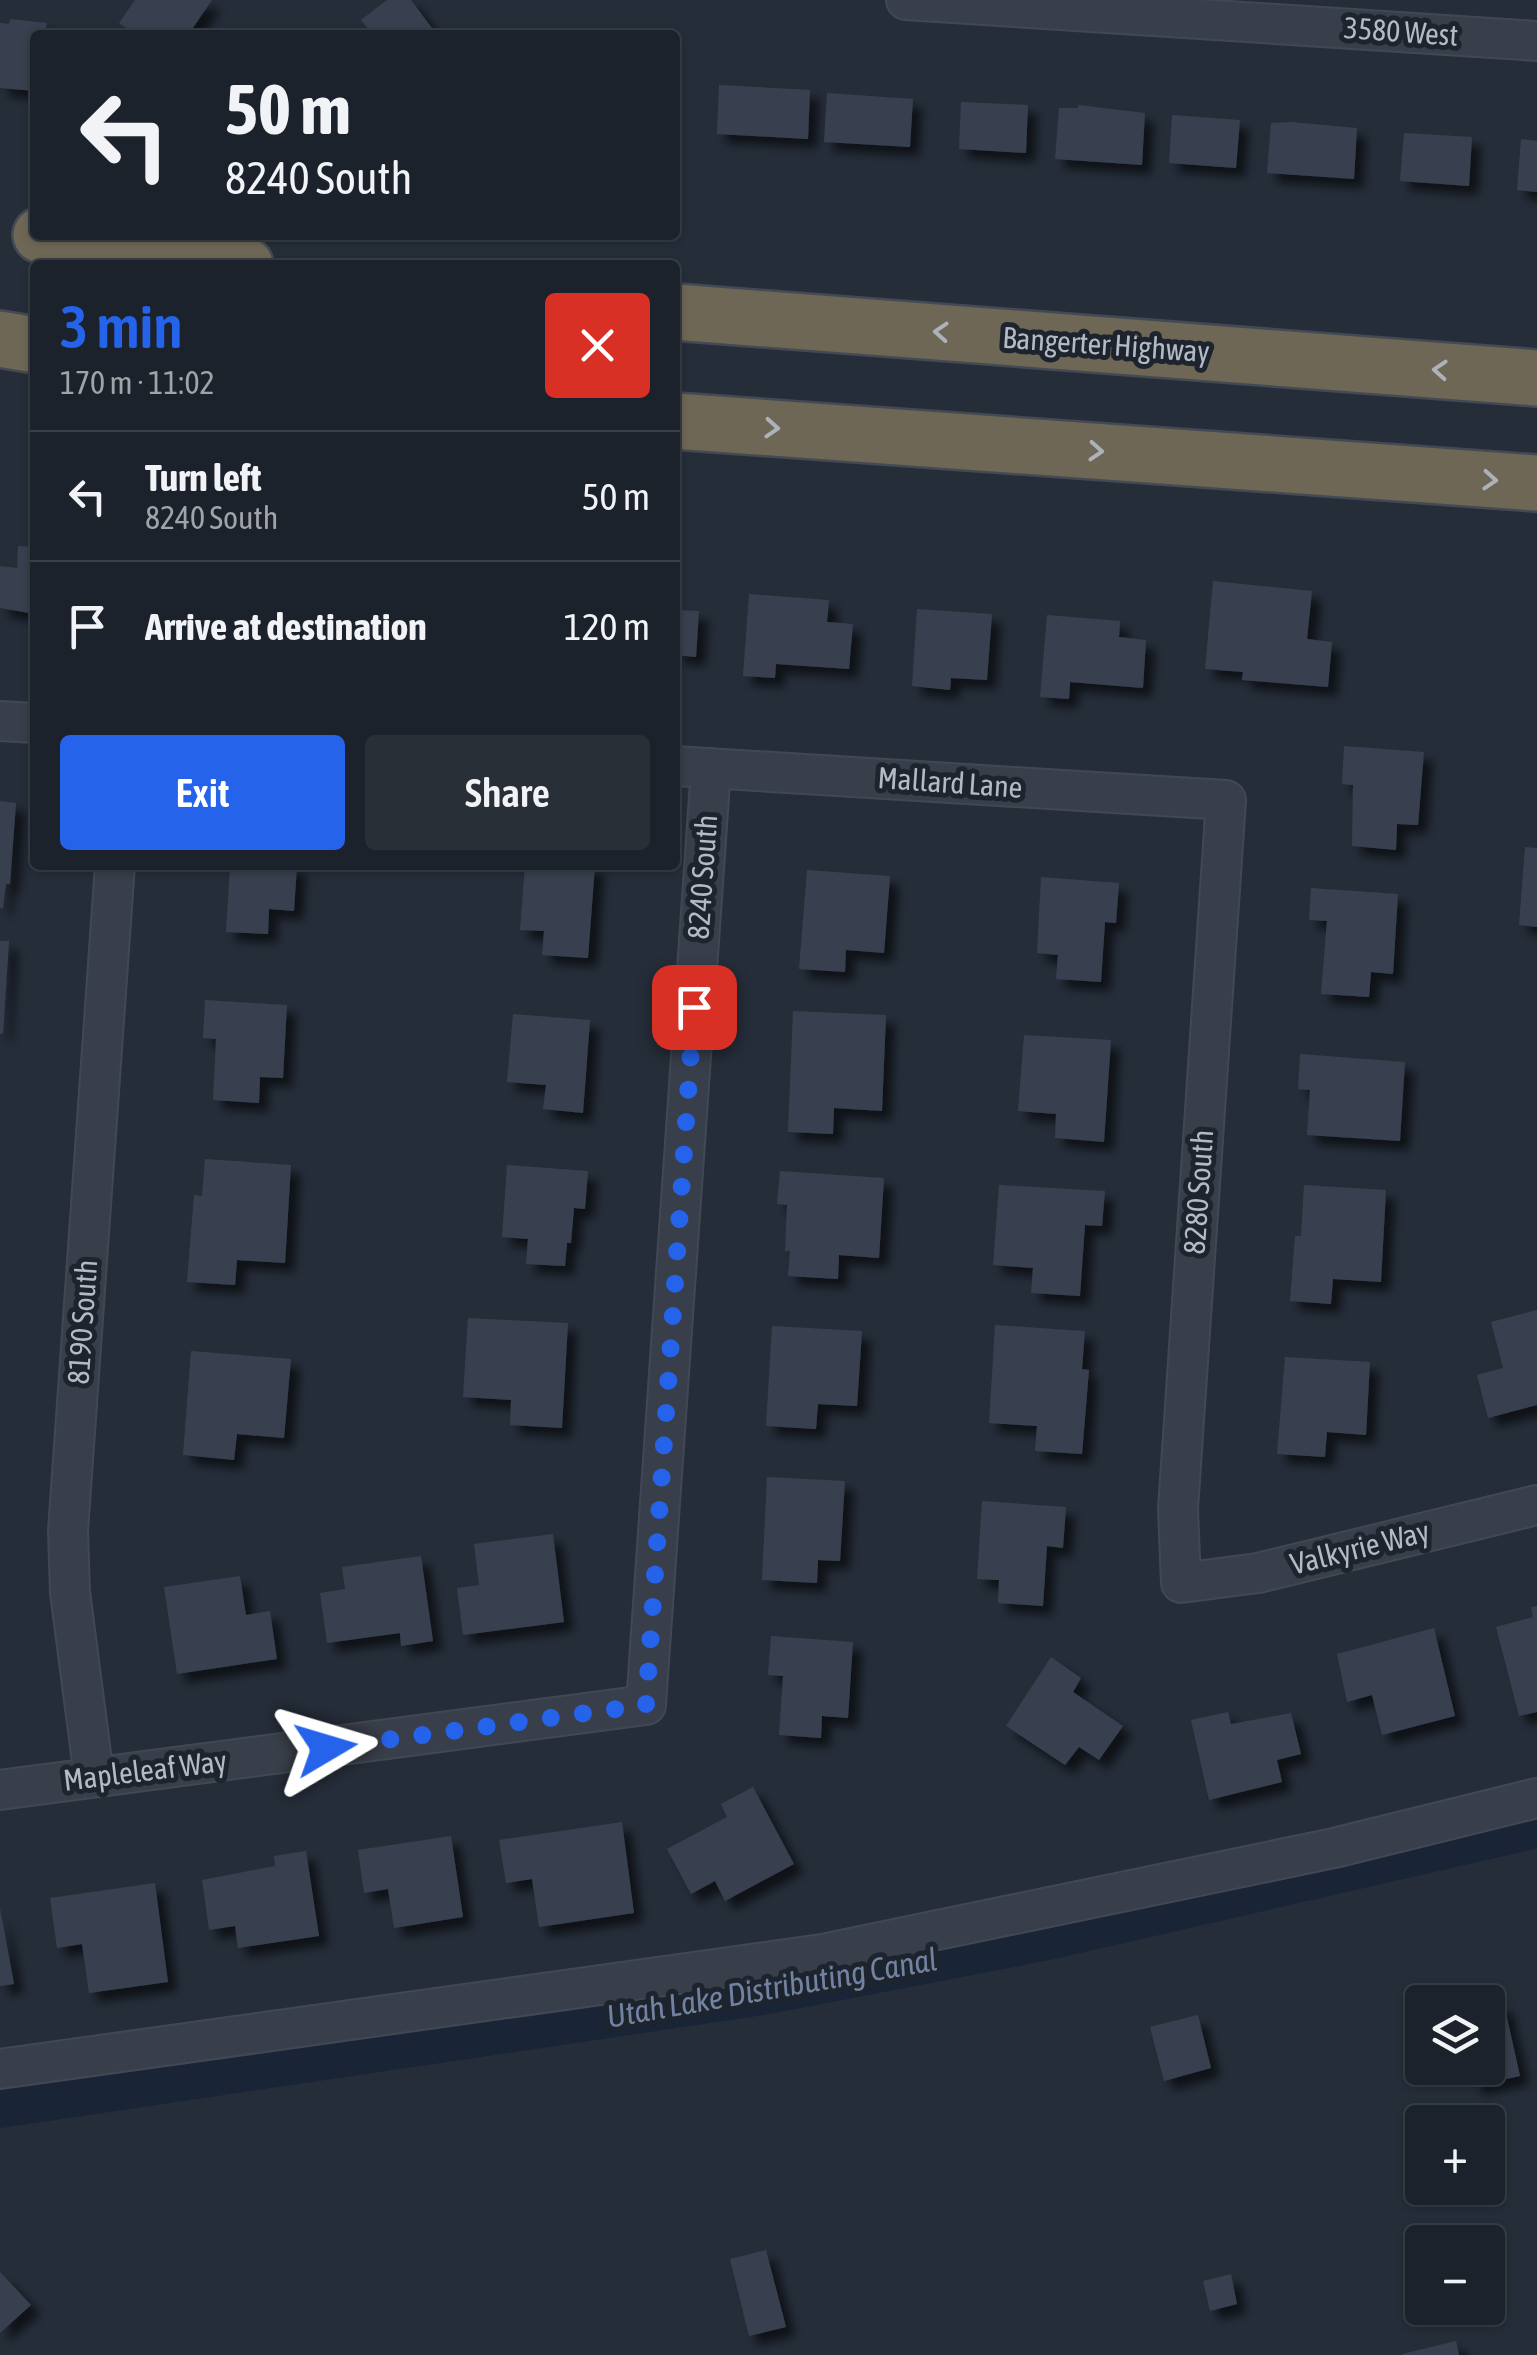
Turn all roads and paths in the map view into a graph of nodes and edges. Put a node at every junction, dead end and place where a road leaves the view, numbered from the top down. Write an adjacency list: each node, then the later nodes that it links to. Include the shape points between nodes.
1 (906, 0): 2 (street, 3580 West)
2 (1096, 6): 3 (street, 3580 West)
3 (1537, 41)
4 (0, 228): 5 (highway)
5 (30, 233)
6 (78, 240): 7 (highway)
7 (212, 260)
8 (680, 312): 11 (highway, Bangerter Highway, one-way to 8)
9 (0, 339): 10 (highway)
10 (30, 344)
11 (1537, 378)
12 (680, 420): 13 (highway, one-way to 13)
13 (1537, 483)
14 (0, 722): 15 (street)
15 (30, 723)
16 (693, 767): 17 (street, Mallard Lane); 21 (street, 8240 South)
17 (1226, 800): 20 (street, 8280 South, via 1178,1509)
18 (116, 870): 22 (street, 8190 South, via 68,1531)
19 (1537, 1505): 20 (street, Valkyrie Way, via 1258,1573)
20 (1181, 1583)
21 (646, 1705): 22 (street, Mapleleaf Way)
22 (94, 1778): 23 (street, Mapleleaf Way)
23 (0, 1790)
24 (1537, 1798): 25 (street, via 1334,1848 822,1954)
25 (0, 2069)

